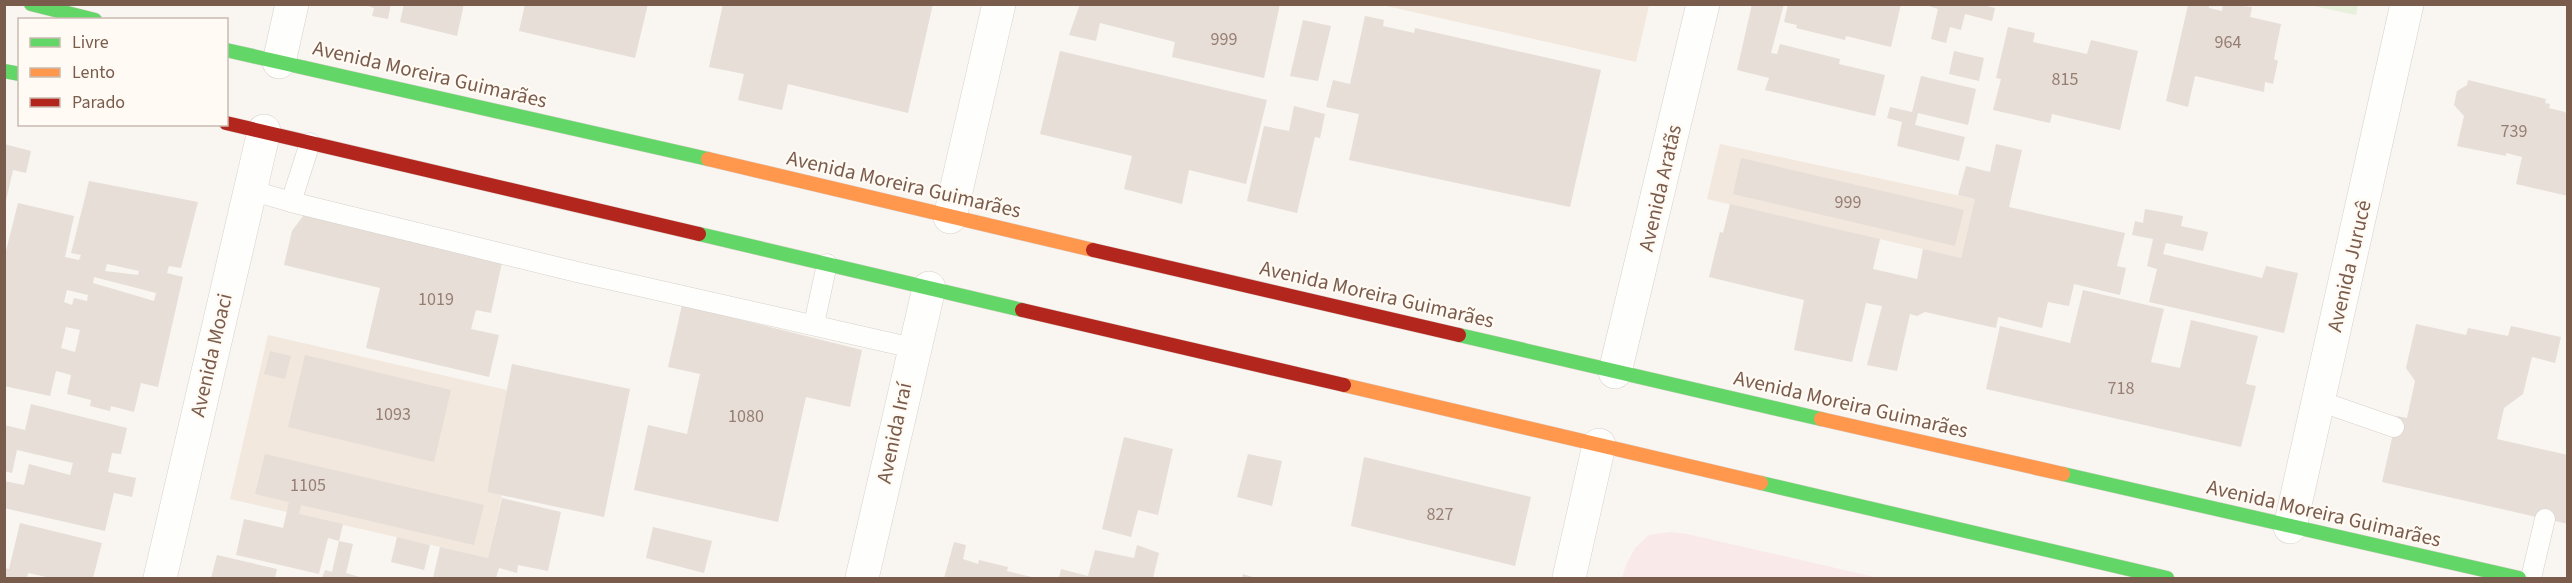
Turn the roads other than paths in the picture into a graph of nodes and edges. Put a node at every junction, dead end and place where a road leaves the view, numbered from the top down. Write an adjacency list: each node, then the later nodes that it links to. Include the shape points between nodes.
1 (31, 4): 6 (highway)
2 (292, 4): 8 (street)
3 (999, 4): 14 (street)
4 (1703, 4): 19 (street, Avenida Aratãs)
5 (2407, 4): 20 (street, Avenida Jurucê)
6 (87, 18)
7 (228, 50): 8 (highway, Avenida Moreira Guimarães)
8 (279, 62): 14 (highway, Avenida Moreira Guimarães)
9 (228, 123): 10 (highway)
10 (264, 131): 11 (highway); 12 (street, Avenida Moaci)
11 (310, 143): 13 (lane); 15 (highway)
12 (250, 190): 13 (lane); 25 (street, Avenida Moaci)
13 (291, 202): 17 (lane, via 577,272)
14 (950, 217): 19 (highway, Avenida Moreira Guimarães)
15 (827, 264): 16 (highway); 17 (lane)
16 (929, 288): 18 (street, Avenida Iraí); 22 (highway)
17 (814, 324): 18 (lane)
18 (914, 348): 26 (street, Avenida Iraí)
19 (1615, 372): 24 (highway, Avenida Moreira Guimarães)
20 (2319, 401): 21 (lane); 24 (street, Avenida Jurucê)
21 (2394, 427)
22 (1599, 445): 27 (street); 28 (highway)
23 (2545, 519): 30 (lane)
24 (2290, 527): 29 (highway, Avenida Moreira Guimarães)
25 (160, 579)
26 (862, 579)
27 (1569, 579)
28 (2167, 579)
29 (2519, 579)
30 (2531, 579)

